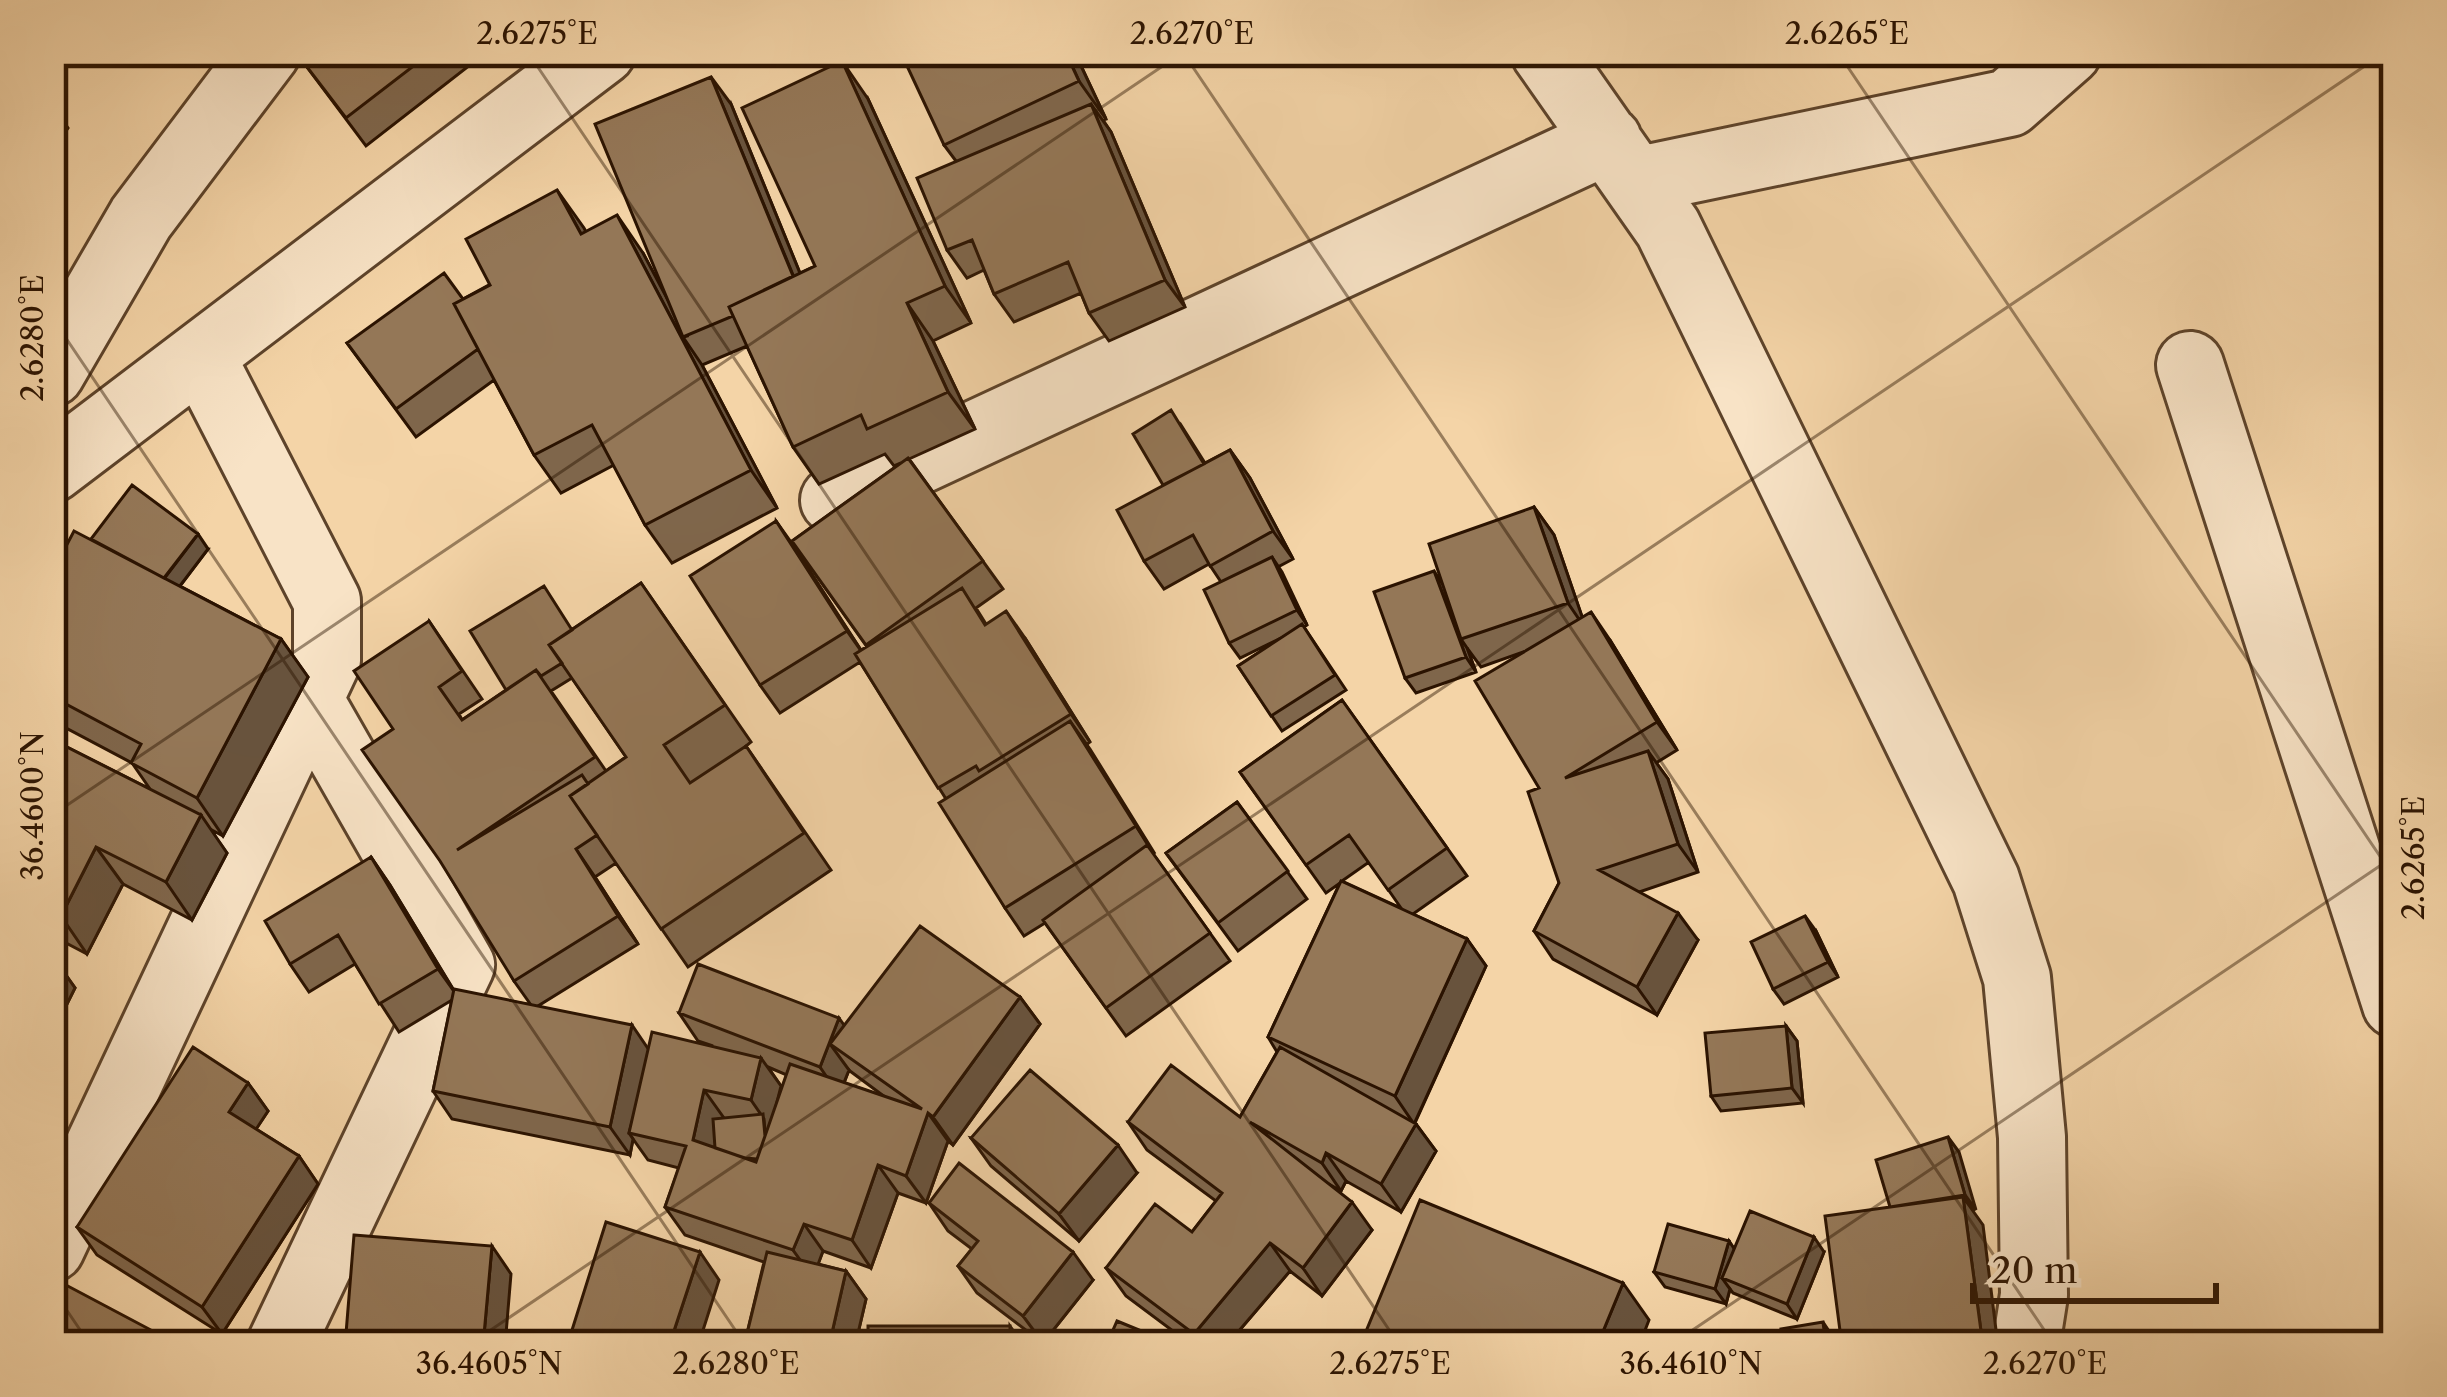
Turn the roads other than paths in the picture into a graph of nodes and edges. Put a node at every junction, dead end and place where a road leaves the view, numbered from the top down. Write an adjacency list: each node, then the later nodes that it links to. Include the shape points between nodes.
1 (267, 51): 9 (street, via 141,218)
2 (602, 51): 7 (street)
3 (1544, 51): 6 (street)
4 (2068, 51): 5 (street)
5 (2010, 77): 6 (street)
6 (1621, 160): 11 (street); 16 (street, via 1678,249 1986,880 2017,978 2032,1137 2034,1295)
7 (201, 356): 10 (street); 12 (street, via 327,601 327,661)
8 (2190, 365): 13 (street)
9 (51, 373)
10 (51, 469)
11 (834, 500)
12 (309, 699): 14 (street); 15 (street, via 461,965)
13 (2396, 1004)
14 (51, 1248)
15 (280, 1346)
16 (2026, 1346)

